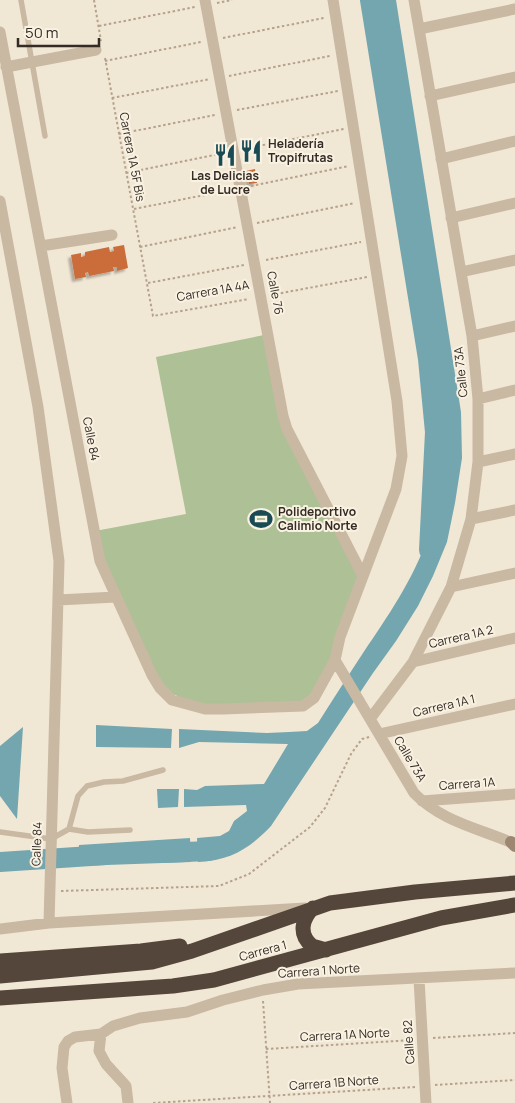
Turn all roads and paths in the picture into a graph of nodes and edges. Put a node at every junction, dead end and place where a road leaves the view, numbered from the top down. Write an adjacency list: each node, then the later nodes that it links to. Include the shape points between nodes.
1 (21, 0): 12 (lane)
2 (94, 0): 8 (path, Carrera 1A 5F Bis)
3 (232, 0): 6 (path)
4 (333, 0): 38 (street, via 397,401 402,456 396,489)
5 (414, 0): 9 (street, Calle 73A)
6 (206, 3): 8 (path); 27 (street, Calle 76)
7 (515, 9): 9 (street)
8 (99, 26): 11 (path, Carrera 1A 5F Bis)
9 (419, 29): 15 (street, Calle 73A)
10 (0, 32): 13 (street, Calle 84)
11 (101, 49): 12 (street); 28 (path, Carrera 1A 5F Bis)
12 (32, 62): 13 (street); 16 (lane)
13 (6, 67): 23 (street, Calle 84)
14 (515, 77): 15 (street)
15 (430, 96): 18 (street, Calle 73A)
16 (45, 136)
17 (515, 142): 18 (street)
18 (441, 159): 21 (street, Calle 73A)
19 (0, 201): 41 (street, Calle 84, via 38,407 59,561)
20 (515, 203): 21 (street)
21 (451, 218): 25 (street, Calle 73A)
22 (112, 235): 23 (street)
23 (41, 246): 40 (street, Calle 84, via 100,561)
24 (515, 260): 25 (street)
25 (461, 272): 30 (street, Calle 73A)
26 (367, 277): 27 (path, Carrera 1A 4A)
27 (262, 296): 28 (path, Carrera 1A 4A); 38 (street, Calle 76, via 287,429)
28 (154, 316)
29 (515, 326): 30 (street)
30 (472, 336): 32 (street, Calle 73A)
31 (515, 390): 32 (street)
32 (478, 399): 34 (street, Calle 73A)
33 (515, 454): 34 (street)
34 (478, 462): 36 (street, Calle 73A)
35 (515, 510): 36 (street)
36 (471, 519): 39 (street, Calle 73A)
37 (515, 573): 39 (street)
38 (364, 576): 43 (street, via 340,637)
39 (451, 586): 44 (street, Calle 73A)
40 (116, 597): 41 (street); 43 (street, Calle 84, via 152,675 172,700 205,709 303,706 314,698)
41 (58, 600): 54 (street, Calle 84)
42 (515, 638): 44 (street, Carrera 1A 2)
43 (335, 660): 46 (street, Calle 73A)
44 (413, 662): 46 (street, Calle 73A)
45 (515, 704): 47 (street, Carrera 1A 1)
46 (370, 719): 47 (street, Calle 73A)
47 (379, 734): 50 (street, Calle 73A); 59 (path, via 362,739 351,754 326,808 310,827 249,874 219,886)
48 (163, 770): 51 (lane, via 123,781 87,786 78,796)
49 (515, 794): 50 (street, Carrera 1A)
50 (422, 801): 55 (street, Calle 73A, via 443,816)
51 (69, 829): 52 (lane, via 88,832); 54 (lane)
52 (130, 830)
53 (0, 832): 54 (lane)
54 (51, 838): 59 (street, Calle 84)
55 (514, 844)
56 (515, 874): 58 (street)
57 (515, 882): 58 (highway, Carrera 1)
58 (496, 884): 61 (highway, Carrera 1, via 330,903)
59 (49, 891): 62 (street, Calle 84)
60 (515, 906): 64 (highway, Carrera 1, via 442,918)
61 (313, 908): 62 (street, Carrera 1); 64 (highway, via 304,921 304,934 312,946); 65 (highway, Carrera 1, via 152,962)
62 (49, 923): 63 (street, Carrera 1)
63 (2, 929)
64 (326, 950): 69 (highway, Carrera 1, via 214,980 182,985)
65 (3, 968)
66 (515, 973): 67 (street, Carrera 1 Norte)
67 (419, 979): 68 (street, Carrera 1 Norte, via 298,984); 72 (street, Calle 82)
68 (262, 990): 71 (street, Carrera 1 Norte, via 187,1012 140,1018 113,1026); 73 (path)
69 (7, 998)
70 (515, 1033): 72 (path, Carrera 1A Norte)
71 (101, 1034): 77 (street, via 74,1037 64,1047 62,1068); 78 (street, via 99,1051 126,1086)
72 (422, 1039): 73 (path, Carrera 1A Norte); 75 (street, Calle 82)
73 (266, 1048): 76 (path)
74 (515, 1080): 75 (path, Carrera 1B Norte)
75 (425, 1086): 76 (path, Carrera 1B Norte); 81 (street, Calle 82)
76 (269, 1096): 79 (path, Carrera 1B Norte); 80 (path)
77 (67, 1103)
78 (128, 1103)
79 (153, 1103)
80 (270, 1103)
81 (426, 1103)

